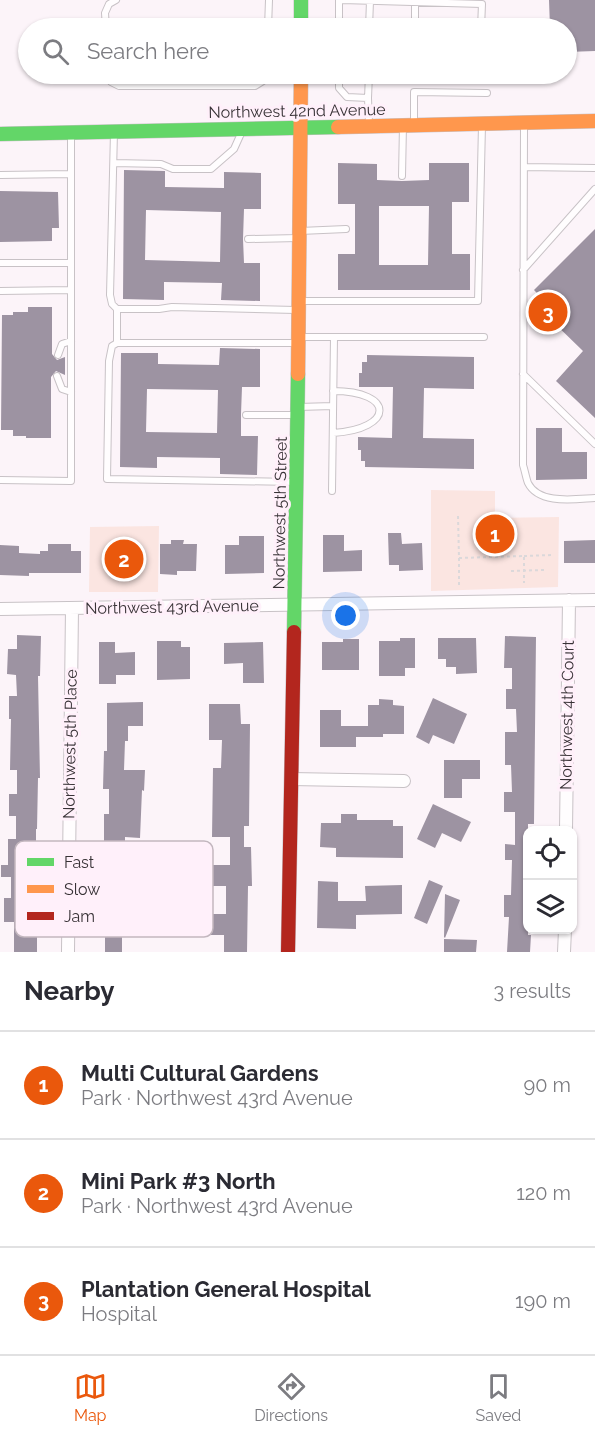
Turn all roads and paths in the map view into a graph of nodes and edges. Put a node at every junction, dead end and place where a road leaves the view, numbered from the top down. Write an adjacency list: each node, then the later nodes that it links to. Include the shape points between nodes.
1 (116, 0): 7 (lane, via 109,4)
2 (269, 0): 8 (lane)
3 (301, 0): 9 (street)
4 (341, 0): 5 (lane); 10 (lane)
5 (370, 1): 6 (lane); 11 (lane)
6 (415, 2): 12 (lane); 13 (lane, via 482,4)
7 (105, 18)
8 (268, 18)
9 (301, 18)
10 (340, 18)
11 (369, 18)
12 (415, 18)
13 (481, 18)
14 (115, 84): 15 (lane)
15 (258, 84)
16 (301, 84): 26 (street, Northwest 5th Street)
17 (339, 84): 20 (lane, via 347,97)
18 (369, 84): 20 (lane)
19 (486, 93): 24 (lane, via 414,92)
20 (368, 98): 25 (lane)
21 (595, 121): 22 (street, Northwest 42nd Avenue)
22 (524, 122): 23 (street, Northwest 42nd Avenue); 32 (lane)
23 (482, 123): 24 (street, Northwest 42nd Avenue); 46 (lane, via 478,301)
24 (408, 125): 25 (street, Northwest 42nd Avenue); 36 (lane)
25 (369, 126): 26 (street, Northwest 42nd Avenue)
26 (300, 127): 27 (street, Northwest 42nd Avenue); 39 (street, Northwest 5th Street)
27 (243, 129): 28 (street, Northwest 42nd Avenue); 31 (lane, via 234,149 211,169)
28 (114, 132): 29 (street, Northwest 42nd Avenue); 31 (lane)
29 (71, 133): 30 (street, Northwest 42nd Avenue); 34 (lane)
30 (0, 134)
31 (114, 163): 47 (lane, via 110,295)
32 (524, 167): 33 (lane); 43 (lane)
33 (595, 168)
34 (71, 174): 35 (lane); 42 (lane)
35 (0, 175)
36 (402, 176)
37 (595, 189): 43 (lane)
38 (346, 230): 39 (lane)
39 (299, 235): 40 (lane); 46 (street, Northwest 5th Street)
40 (248, 239)
41 (0, 263): 42 (lane)
42 (71, 263): 44 (lane)
43 (522, 270): 54 (lane)
44 (71, 290): 45 (lane); 50 (lane)
45 (0, 291)
46 (298, 306): 47 (lane); 51 (street, Northwest 5th Street)
47 (117, 309): 52 (lane)
48 (334, 337): 49 (lane); 51 (lane); 56 (lane)
49 (484, 337)
50 (71, 340): 53 (lane, via 62,345); 57 (lane)
51 (298, 340): 52 (lane); 59 (street, Northwest 5th Street)
52 (117, 343): 64 (lane, via 112,346 109,361 107,479)
53 (58, 355)
54 (523, 374): 62 (lane); 66 (lane, via 523,465 528,484 537,495)
55 (57, 376): 57 (lane, via 62,389)
56 (333, 391): 58 (lane); 61 (lane, via 366,396 380,410 369,425)
57 (71, 392): 63 (lane, via 71,481)
58 (333, 406): 59 (lane); 61 (lane)
59 (297, 411): 60 (lane); 64 (street, Northwest 5th Street)
60 (246, 415)
61 (333, 433): 65 (lane)
62 (595, 444)
63 (0, 480)
64 (297, 482): 78 (street, Northwest 5th Street)
65 (332, 491)
66 (595, 498)
67 (458, 516): 70 (path)
68 (552, 555): 69 (path)
69 (524, 556): 70 (path); 73 (path)
70 (459, 558): 75 (path)
71 (543, 570): 73 (path)
72 (512, 571): 73 (path)
73 (524, 571): 74 (path)
74 (524, 583)
75 (459, 587)
76 (569, 600): 77 (street, Northwest 43rd Avenue); 78 (street, Northwest 43rd Avenue); 83 (street, Northwest 4th Court)
77 (595, 600)
78 (295, 605): 79 (street, Northwest 43rd Avenue); 81 (street, Northwest 5th Street)
79 (72, 608): 80 (street, Northwest 43rd Avenue); 84 (street, Northwest 5th Place)
80 (0, 609)
81 (291, 778): 82 (street); 88 (street, Northwest 5th Street)
82 (404, 780)
83 (566, 826)
84 (69, 841)
85 (565, 934): 89 (street)
86 (68, 937): 87 (street, Northwest 5th Place)
87 (68, 952)
88 (288, 952)
89 (564, 952)

